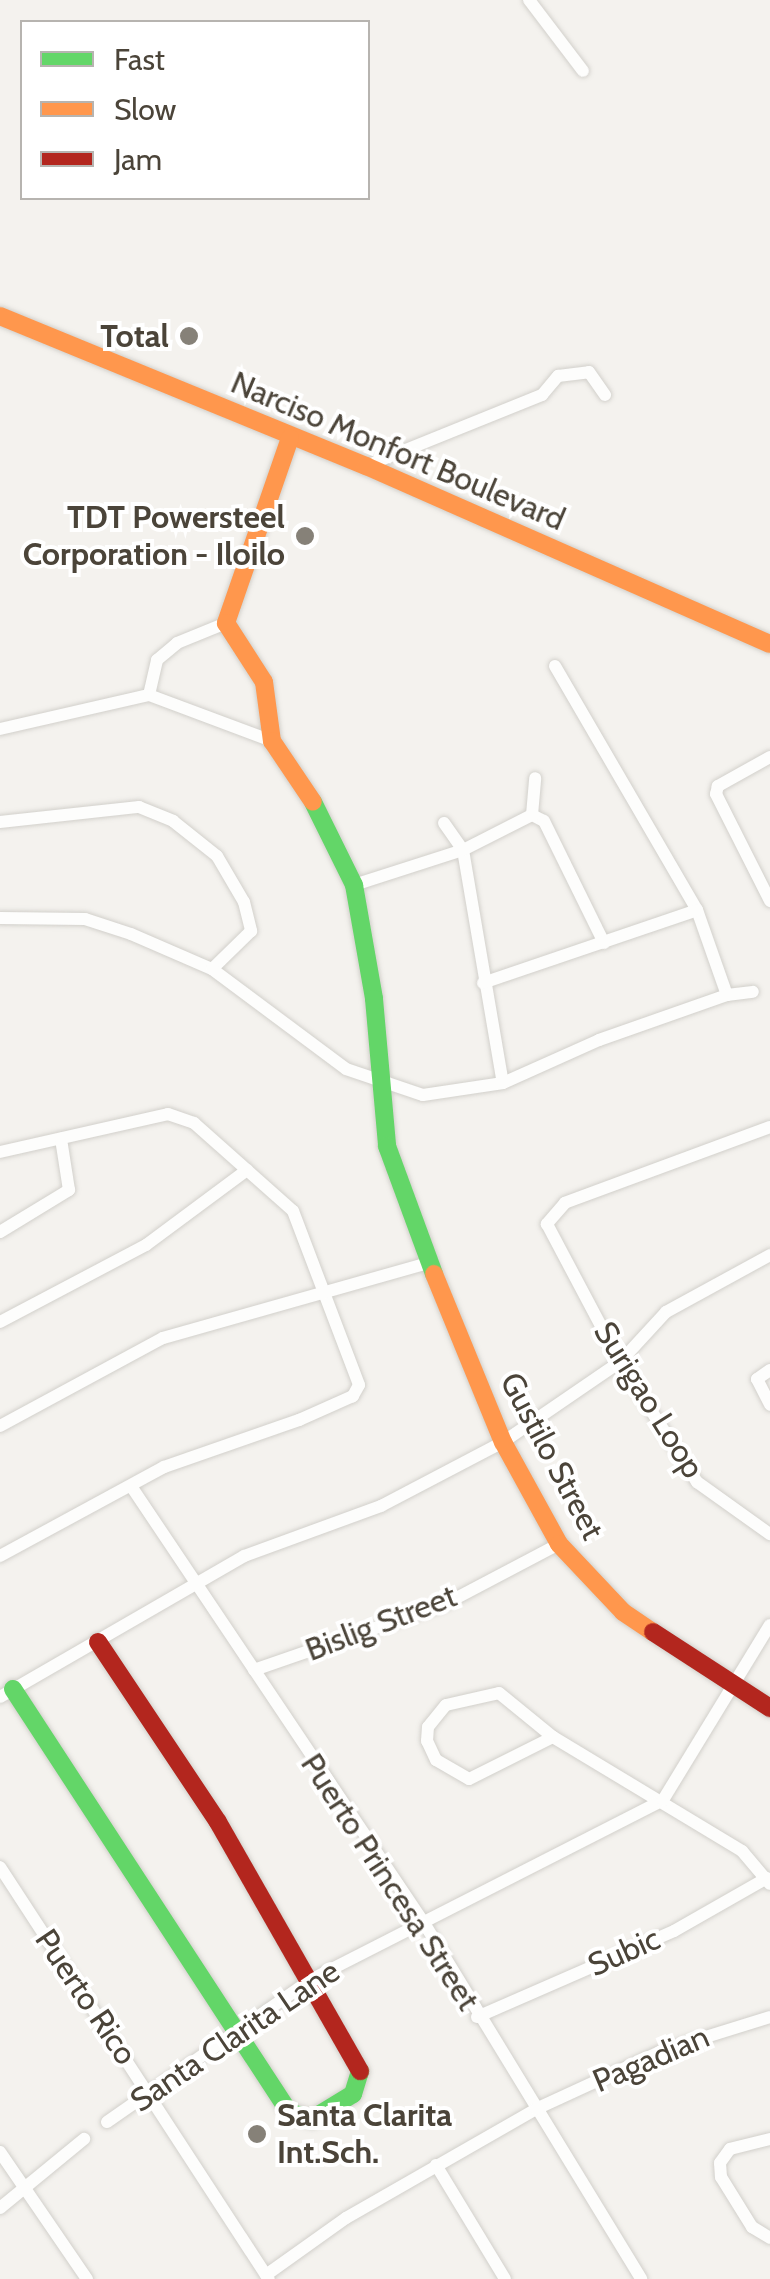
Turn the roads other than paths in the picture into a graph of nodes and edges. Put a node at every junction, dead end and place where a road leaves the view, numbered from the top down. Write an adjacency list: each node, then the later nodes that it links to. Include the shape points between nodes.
1 (529, 0): 2 (street)
2 (583, 70)
3 (0, 316): 5 (street, Narciso Monfort Boulevard)
4 (605, 396): 6 (street, via 588,372 558,376 542,395)
5 (290, 438): 6 (street, Narciso Monfort Boulevard); 7 (street)
6 (366, 466): 8 (street, Narciso Monfort Boulevard)
7 (226, 623): 10 (street, via 177,643 157,660); 12 (street, via 264,682)
8 (770, 644)
9 (555, 666): 21 (street)
10 (149, 696): 11 (street); 12 (street)
11 (0, 729)
12 (272, 741): 19 (street, Gustilo Street, via 321,814)
13 (770, 757): 20 (street, via 718,786 716,794)
14 (535, 778): 15 (street)
15 (532, 815): 18 (street); 23 (street, via 544,821)
16 (0, 822): 24 (street, via 139,807 172,821 217,856 244,902 252,931)
17 (444, 823): 18 (street)
18 (462, 850): 19 (street); 25 (street)
19 (354, 885): 29 (street, Gustilo Street)
20 (770, 901)
21 (698, 910): 23 (street); 27 (street)
22 (0, 918): 24 (street, via 85,919)
23 (604, 943): 25 (street)
24 (212, 969): 29 (street, via 310,1048)
25 (483, 983): 28 (street)
26 (753, 992): 27 (street)
27 (728, 995): 28 (street, via 599,1040)
28 (504, 1083): 29 (street, via 423,1095)
29 (381, 1084): 36 (street, Gustilo Street, via 392,1163)
30 (770, 1128): 39 (street, Surigao Loop, via 565,1202 547,1224)
31 (61, 1139): 32 (street); 33 (street, via 168,1114 194,1123); 34 (street, via 69,1190)
32 (0, 1152)
33 (248, 1170): 37 (street, via 293,1211); 38 (street, via 146,1246)
34 (0, 1232)
35 (770, 1256): 39 (street, via 666,1312)
36 (428, 1263): 37 (street); 43 (street, Gustilo Street)
37 (328, 1289): 42 (street, via 163,1338); 44 (street, via 359,1386 353,1396 300,1420 208,1446)
38 (0, 1322)
39 (620, 1362): 43 (street); 45 (street, Surigao Loop, via 697,1482)
40 (770, 1370): 41 (street, via 758,1379)
41 (770, 1404)
42 (0, 1426)
43 (503, 1442): 46 (street, Gustilo Street); 48 (street, via 381,1506 288,1537)
44 (133, 1489): 47 (street); 48 (street, Puerto Princesa Street)
45 (770, 1534)
46 (559, 1544): 51 (street, Bislig Street, via 448,1603); 52 (street, Gustilo Street, via 623,1612)
47 (0, 1556)
48 (197, 1584): 50 (street); 51 (street, Puerto Princesa Street)
49 (770, 1625): 52 (street)
50 (98, 1642): 53 (street); 60 (street)
51 (254, 1670): 59 (street, Puerto Princesa Street)
52 (736, 1683): 54 (street, Gustilo Street); 56 (street)
53 (6, 1693): 63 (street)
54 (770, 1708)
55 (553, 1737): 55 (street, via 512,1700 490,1692 446,1705 428,1727 427,1741 436,1760 469,1779); 56 (street)
56 (663, 1800): 58 (street, via 742,1852); 59 (street, Santa Clarita Lane)
57 (0, 1867): 64 (street, Puerto Rico)
58 (768, 1881): 61 (street, Subic, via 674,1931)
59 (424, 1923): 60 (street, Santa Clarita Lane); 61 (street, Puerto Princesa Street)
60 (312, 1979): 63 (street, Santa Clarita Lane); 63 (street, via 360,2066 353,2094 312,2119 299,2119)
61 (477, 2017): 65 (street, Puerto Princesa Street)
62 (770, 2017): 65 (street, Pagadian, via 664,2050)
63 (240, 2029): 64 (street, Santa Clarita Lane)
64 (151, 2096): 66 (street, Santa Clarita Lane); 74 (street, Puerto Rico)
65 (536, 2109): 70 (street, Pagadian); 77 (street, Puerto Princesa Street)
66 (107, 2122)
67 (770, 2139): 73 (street, via 730,2149 720,2163 720,2178 752,2227)
68 (84, 2140): 71 (street)
69 (0, 2152): 71 (street)
70 (436, 2164): 74 (street, Pagadian); 76 (street)
71 (26, 2190): 72 (street); 75 (street)
72 (0, 2208)
73 (770, 2238)
74 (268, 2277)
75 (87, 2279)
76 (506, 2279)
77 (640, 2279)

